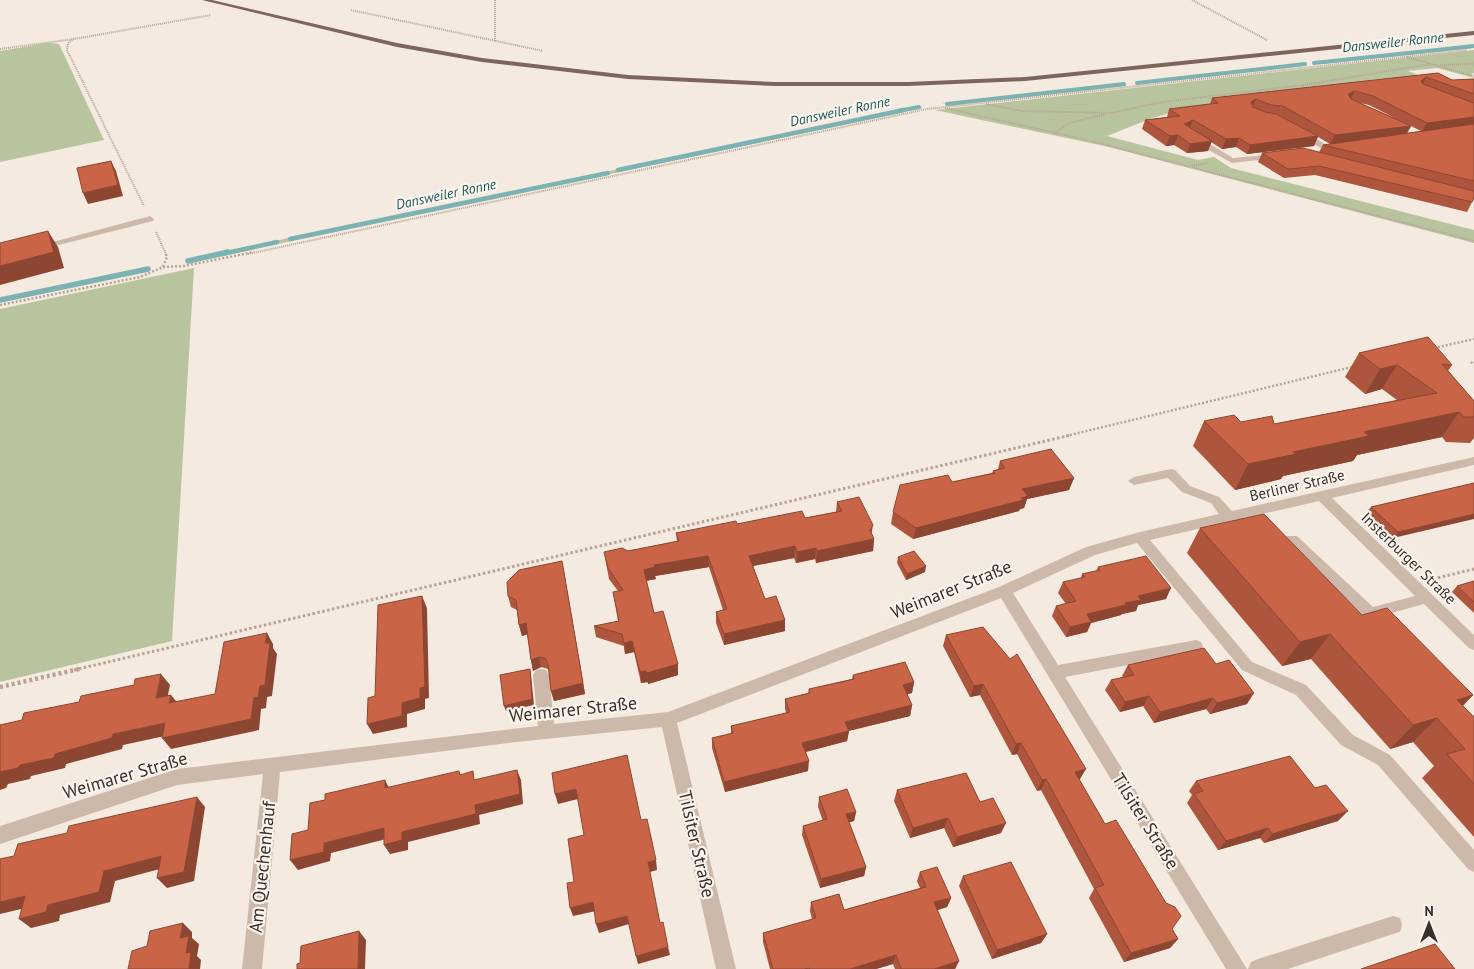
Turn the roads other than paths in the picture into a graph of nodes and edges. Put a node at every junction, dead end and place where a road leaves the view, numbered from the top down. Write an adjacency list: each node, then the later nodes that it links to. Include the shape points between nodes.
1 (204, 0): 2 (main road, via 397,45 482,60 589,73 732,83 848,85 989,81)
2 (1474, 33)
3 (1291, 128): 6 (street)
4 (1187, 133): 8 (street, via 1232,161)
5 (1339, 148): 6 (street)
6 (1329, 149): 7 (street)
7 (1313, 151)
8 (1287, 154)
9 (150, 219): 10 (street)
10 (26, 250)
11 (1474, 461): 13 (street, Berliner Straße)
12 (1134, 481): 14 (street, via 1171,473 1186,489 1215,500)
13 (1322, 496): 14 (street, Berliner Straße); 18 (street, Insterburger Straße)
14 (1229, 517): 15 (street, Berliner Straße)
15 (1134, 539): 17 (street, Weimarer Straße, via 1091,551); 27 (street, via 1247,666 1302,690 1347,740 1384,760)
16 (1292, 539): 18 (street, via 1370,613)
17 (1004, 591): 21 (street, Tilsiter Straße); 23 (street, Weimarer Straße)
18 (1427, 598): 19 (street, Insterburger Straße)
19 (1474, 644)
20 (1196, 646): 21 (street)
21 (1055, 672): 31 (street, Tilsiter Straße)
22 (541, 675): 24 (street)
23 (668, 719): 24 (street, Weimarer Straße); 30 (street, Tilsiter Straße)
24 (547, 732): 25 (street, Weimarer Straße)
25 (272, 765): 26 (street, Weimarer Straße, via 177,777); 29 (street, Am Quechenhauf)
26 (0, 835)
27 (1474, 863)
28 (1393, 925): 32 (street)
29 (252, 969)
30 (726, 969)
31 (1237, 969)
32 (1258, 969)

